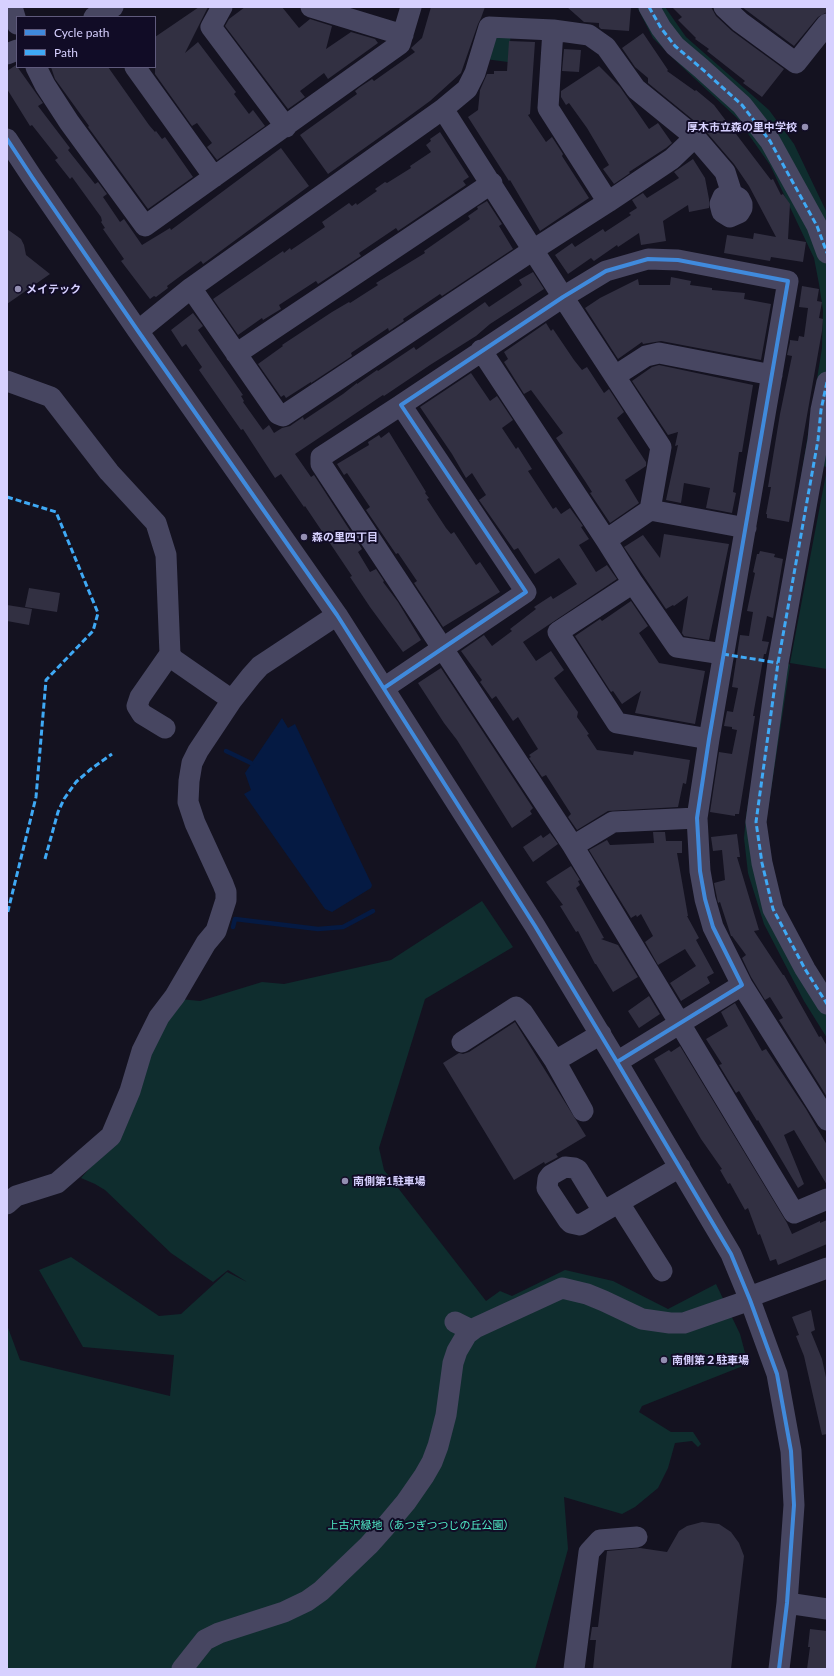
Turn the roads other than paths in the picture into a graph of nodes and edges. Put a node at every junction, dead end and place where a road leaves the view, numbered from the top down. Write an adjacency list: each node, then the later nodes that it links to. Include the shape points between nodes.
1 (12, 7): 7 (street)
2 (222, 7): 14 (street, via 211,27)
3 (311, 7): 10 (street)
4 (411, 7): 10 (street)
5 (649, 7): 22 (street, via 675,46 742,105 770,141 816,226)
6 (724, 7): 8 (street, via 740,22 796,63)
7 (16, 21)
8 (827, 24)
9 (554, 30): 13 (street, via 489,27 475,74 467,89); 15 (street, via 589,35 606,47 636,89); 20 (street, via 548,108)
10 (403, 35): 14 (street, via 400,44)
11 (36, 68): 17 (street, via 69,122 145,226)
12 (136, 68): 17 (street)
13 (443, 109): 18 (street); 23 (street)
14 (286, 127): 17 (street)
15 (695, 137): 19 (street, via 724,172); 20 (street, via 672,159)
16 (7, 139): 25 (street)
17 (214, 177)
18 (492, 183): 21 (street); 27 (street)
19 (732, 194)
20 (608, 202): 21 (street)
21 (533, 250): 24 (street); 27 (street, via 283,416 278,414)
22 (827, 253)
23 (191, 288): 25 (street); 27 (street)
24 (563, 297): 26 (street); 28 (street, via 606,271 648,259 678,260 788,281); 29 (street)
25 (138, 331): 37 (street)
26 (481, 350): 32 (street); 35 (street)
27 (236, 354)
28 (772, 375): 29 (street, via 658,353 646,356); 34 (street)
29 (615, 376): 33 (street, via 661,447)
30 (7, 381): 39 (street, via 50,397 109,472 156,523 166,555)
31 (827, 382): 48 (street, via 778,663 756,822 773,909 805,970)
32 (401, 405): 38 (street, via 526,592); 38 (street, via 320,457 321,464)
33 (650, 510): 34 (street); 35 (street)
34 (746, 528): 40 (street)
35 (606, 540): 36 (street)
36 (632, 583): 40 (street, via 677,647); 44 (street, via 558,632 618,723)
37 (337, 615): 41 (street); 42 (street, via 260,666)
38 (444, 648): 41 (street); 46 (street)
39 (170, 654): 42 (street, via 173,659); 43 (street, via 140,697 137,706 142,714)
40 (723, 654): 44 (street)
41 (384, 688): 50 (street)
42 (232, 700): 58 (street, via 198,751 192,763 189,781 188,802 195,823 226,892 216,931 159,1017 142,1051 130,1091 110,1136 57,1182 16,1196)
43 (164, 728)
44 (709, 739): 45 (street)
45 (697, 818): 46 (street, via 613,822); 47 (street, via 700,871 705,898 714,927)
46 (573, 846): 49 (street)
47 (742, 985): 49 (street); 55 (street)
48 (827, 1004)
49 (681, 1023): 53 (street); 57 (street, via 794,1213)
50 (601, 1034): 52 (street); 53 (street)
51 (462, 1042): 52 (street, via 516,1007 523,1013)
52 (555, 1061): 54 (street)
53 (618, 1062): 56 (street)
54 (583, 1111)
55 (827, 1120)
56 (680, 1167): 60 (street, via 611,1207); 61 (street, via 731,1254)
57 (827, 1199)
58 (7, 1204)
59 (827, 1268): 61 (street)
60 (662, 1271)
61 (750, 1298): 63 (street, via 777,1374 791,1451 794,1505); 65 (street, via 684,1323 670,1323 642,1319 604,1301 562,1288 463,1326 467,1334 453,1363 446,1415 438,1446 432,1462 406,1502 385,1527 321,1591 284,1612 205,1640)
62 (637, 1537): 66 (street, via 600,1540 589,1552)
63 (787, 1603): 64 (street); 67 (street)
64 (827, 1609)
65 (182, 1669)
66 (574, 1669)
67 (779, 1669)

